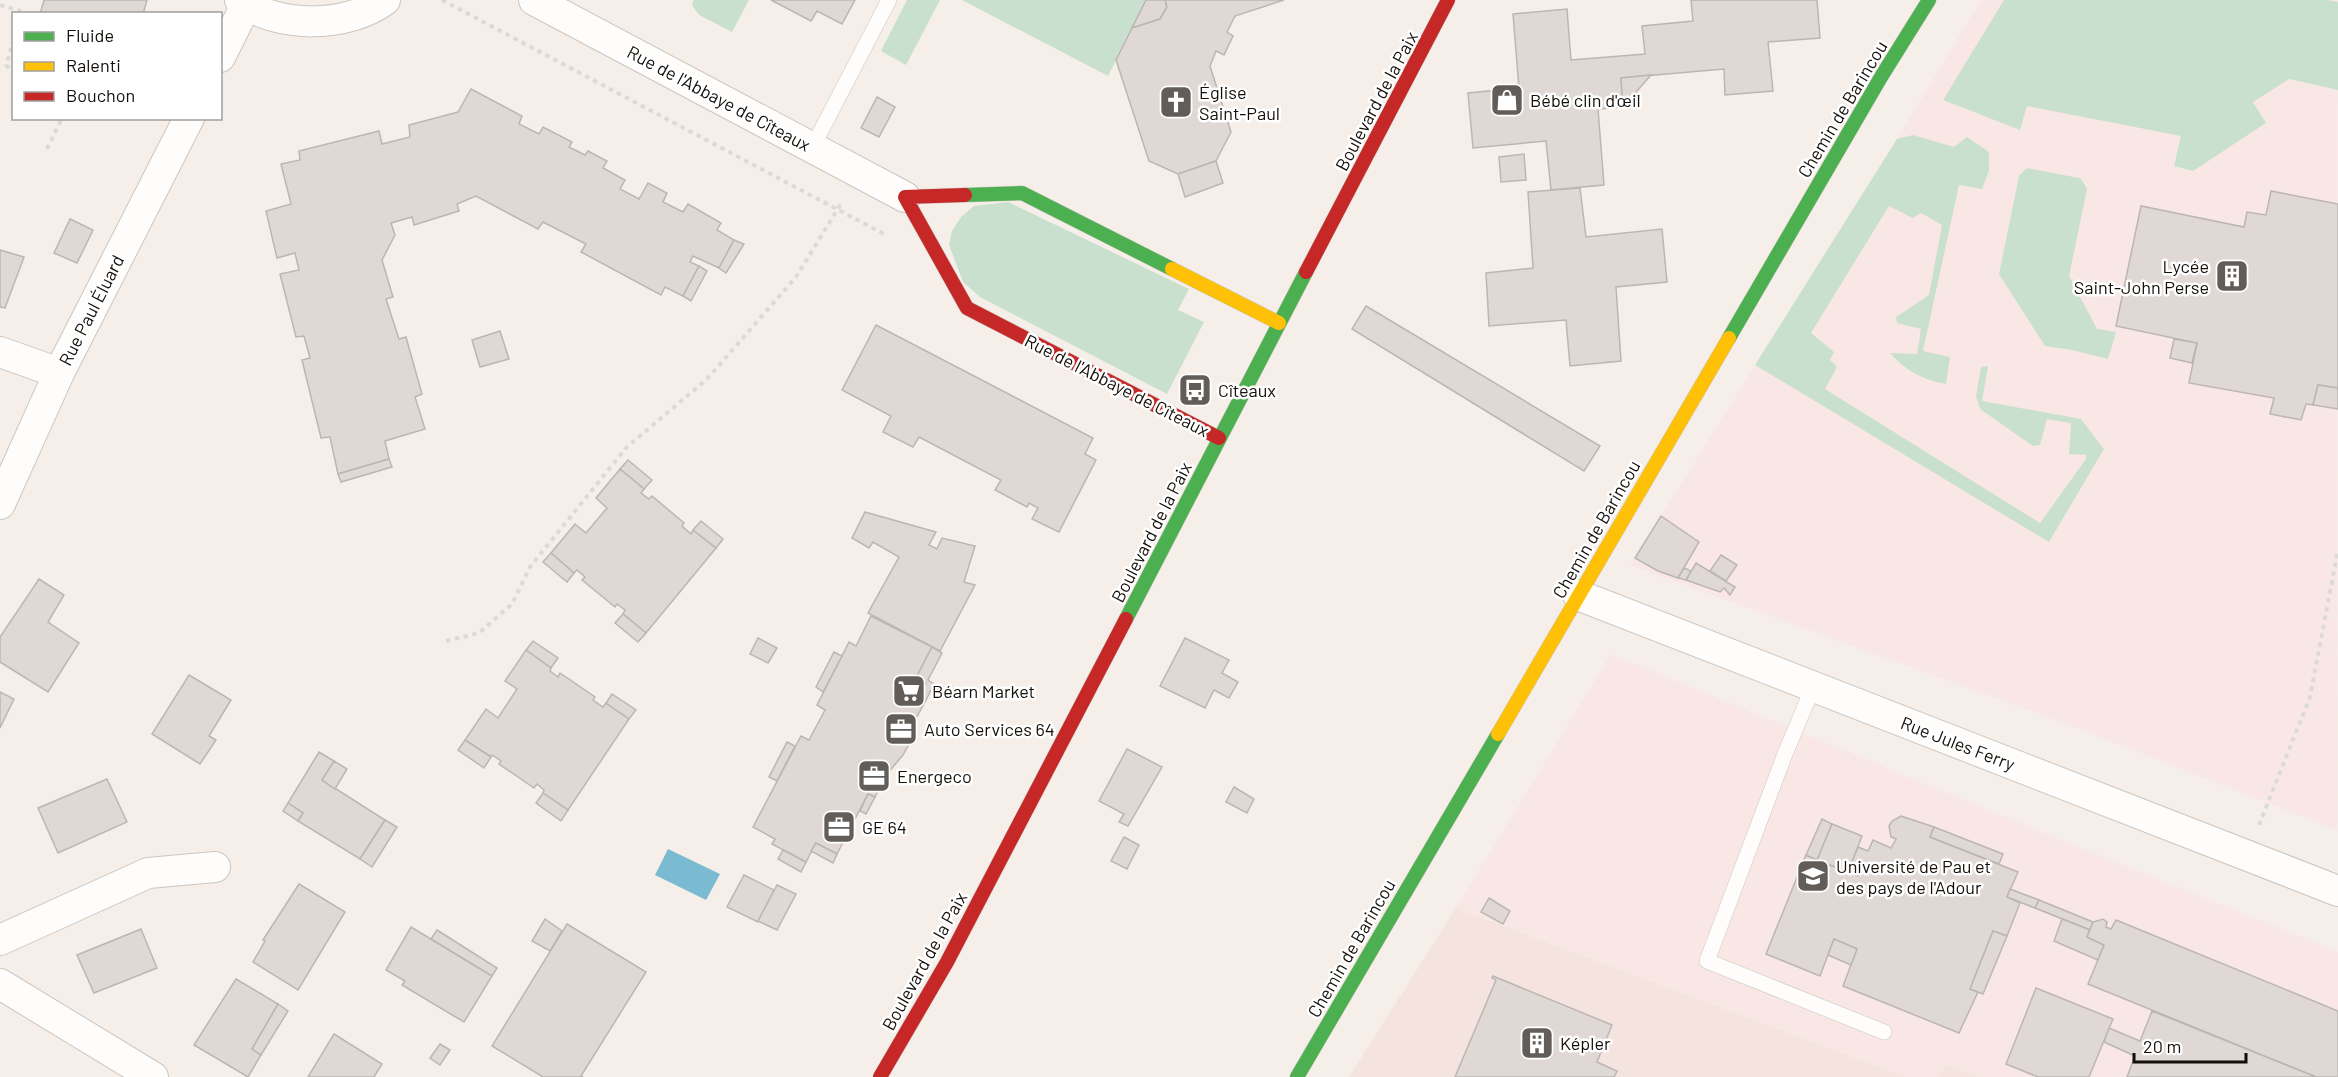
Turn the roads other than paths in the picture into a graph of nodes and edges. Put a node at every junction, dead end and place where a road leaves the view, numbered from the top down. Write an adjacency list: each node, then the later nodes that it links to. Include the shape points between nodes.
1 (385, 0): 6 (street, via 373,8 331,21 287,20)
2 (534, 0): 9 (street, Rue de l'Abbaye de Cîteaux)
3 (889, 0): 9 (lane)
4 (1449, 0): 11 (street, Boulevard de la Paix)
5 (1929, 0): 16 (street, Chemin de Barincou)
6 (243, 3): 7 (street)
7 (222, 52)
8 (188, 120): 13 (street, Rue Paul Éluard)
9 (812, 148): 10 (street, Rue de l'Abbaye de Cîteaux)
10 (905, 197): 11 (street, via 1022,193); 14 (street, Rue de l'Abbaye de Cîteaux, via 966,308)
11 (1280, 324): 14 (street, Boulevard de la Paix)
12 (0, 352): 13 (street)
13 (59, 374): 15 (street, Rue Paul Éluard)
14 (1219, 438): 24 (street, Boulevard de la Paix, via 947,962)
15 (0, 504)
16 (1578, 595): 17 (street, Rue Jules Ferry); 25 (street, Chemin de Barincou)
17 (1813, 687): 19 (street, Rue Jules Ferry); 22 (lane, via 1707,961)
18 (215, 867): 20 (street, via 148,873)
19 (2338, 891)
20 (0, 940)
21 (0, 984): 23 (street)
22 (1884, 1032)
23 (153, 1077)
24 (880, 1077)
25 (1296, 1077)

